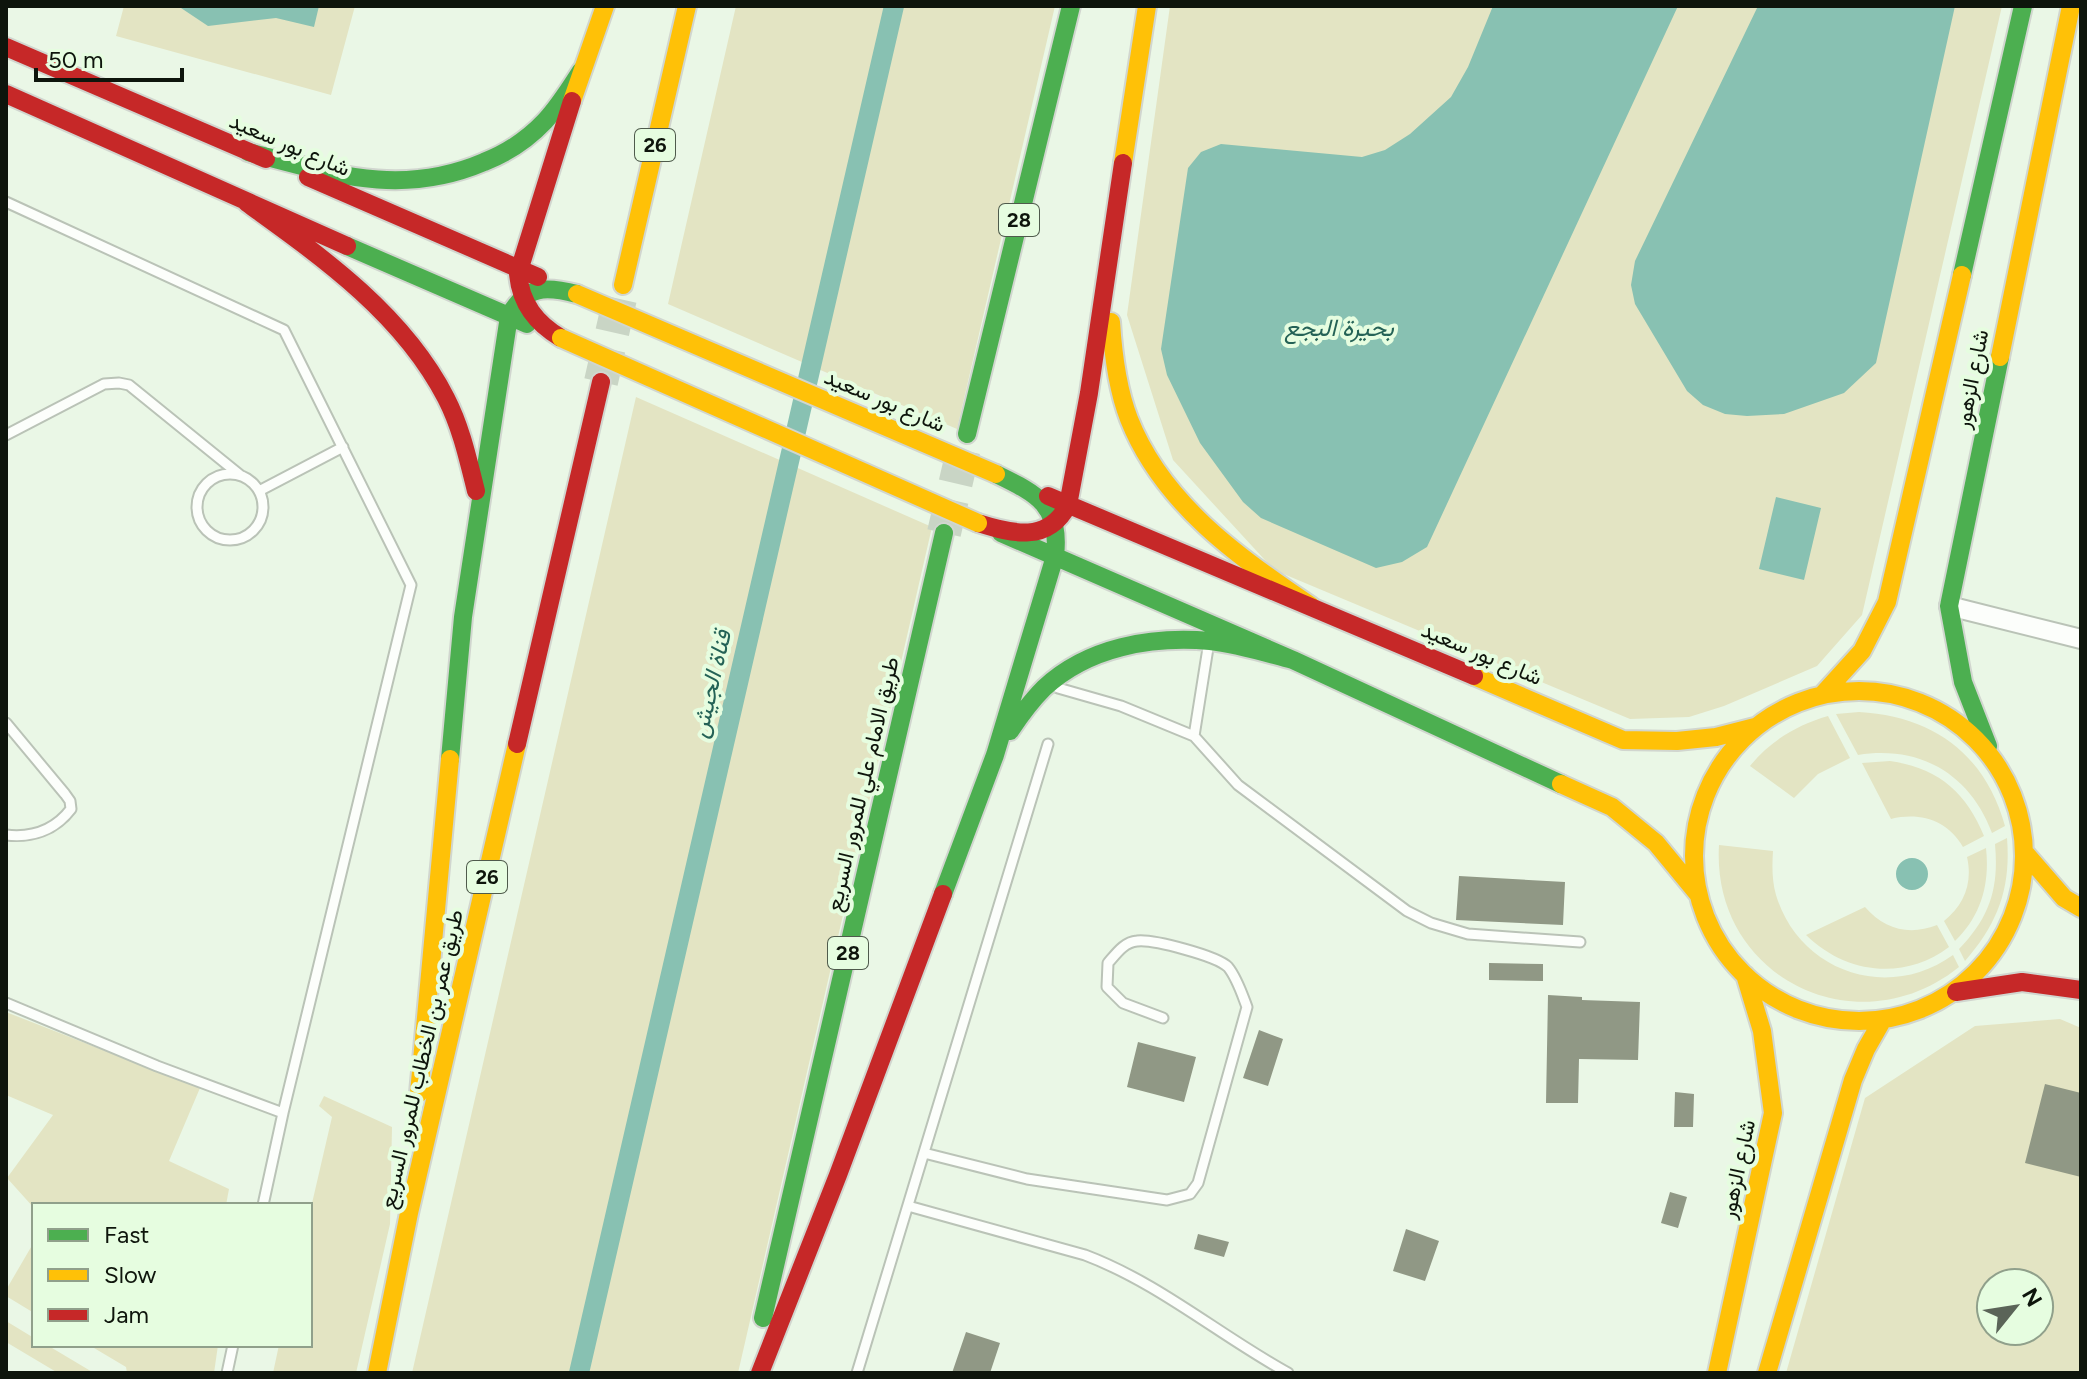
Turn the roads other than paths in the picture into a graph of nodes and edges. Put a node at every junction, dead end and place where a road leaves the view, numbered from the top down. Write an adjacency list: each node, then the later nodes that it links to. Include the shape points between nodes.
1 (605, 6): 8 (main road)
2 (687, 6): 15 (main road, 26)
3 (1071, 6): 19 (main road, 28)
4 (1147, 6): 14 (main road)
5 (2023, 6): 36 (main road, شارع الزهور, via 1887,602 1862,651)
6 (2071, 6): 31 (main road, شارع الزهور)
7 (6, 47): 10 (main road, شارع بور سعيد)
8 (581, 71): 10 (main road, via 559,107 535,132 464,171 403,182 355,177); 13 (main road)
9 (6, 94): 12 (main road)
10 (248, 152): 13 (main road, شارع بور سعيد)
11 (6, 202): 21 (lane, via 284,330)
12 (247, 203): 17 (main road); 25 (main road, via 386,314 426,363 463,440)
13 (518, 268): 16 (main road, via 518,282)
14 (1107, 276): 24 (main road); 30 (main road, via 1119,379 1129,420 1152,462 1208,528)
15 (623, 285)
16 (530, 300): 17 (main road, via 513,307); 26 (main road, شارع بور سعيد, bridge, via 552,288 577,294 996,474 1029,492); 27 (main road, bridge, via 541,326 561,338)
17 (509, 316): 25 (main road)
18 (601, 382): 58 (main road, طريق عمر بن الخطاب للمرور السريع / 26)
19 (967, 434)
20 (6, 435): 22 (lane, via 104,384 119,383 129,385)
21 (343, 447): 23 (lane); 54 (lane, via 411,585)
22 (240, 475): 23 (lane); 23 (lane, via 212,479 198,496 198,517 211,535 232,540 252,532 263,513)
23 (259, 491)
24 (1068, 505): 26 (main road, via 1063,516); 30 (main road, شارع بور سعيد)
25 (479, 510): 58 (main road, via 463,617)
26 (1048, 514): 27 (main road, via 1017,532); 29 (main road, via 1057,541)
27 (978, 523): 29 (main road)
28 (944, 533): 62 (main road, طريق الامام علي للمرور السريع / 28)
29 (1055, 556): 34 (main road); 41 (main road)
30 (1311, 606): 38 (main road, شارع بور سعيد, via 1623,740 1677,741)
31 (1949, 606): 32 (street); 42 (main road, شارع الزهور, via 1963,682)
32 (2081, 639)
33 (1210, 641): 34 (main road); 35 (main road, via 1154,640 1097,652); 39 (lane)
34 (1293, 660): 45 (main road, via 1612,807 1656,843)
35 (1047, 685): 39 (lane, via 1121,706); 41 (main road, via 1016,720)
36 (1823, 694): 38 (main road); 42 (main road, via 1870,691 1917,701 1959,724)
37 (6, 723): 43 (lane, via 65,794 71,809 47,830)
38 (1756, 727): 45 (main road, via 1724,760 1703,802 1694,847)
39 (1194, 736): 47 (lane, via 1238,785 1407,911 1468,934)
40 (1048, 744): 55 (lane)
41 (995, 755): 63 (main road)
42 (1992, 758): 44 (main road, via 2016,803)
43 (6, 835)
44 (2025, 853): 46 (main road, via 2064,898); 50 (main road, via 2018,906 1994,954)
45 (1698, 894): 48 (main road, via 1716,938)
46 (2081, 908)
47 (1580, 942)
48 (1745, 975): 53 (main road, via 1785,1004 1833,1020); 66 (main road, شارع الزهور, via 1762,1031 1773,1113)
49 (2081, 990): 50 (main road, via 2022,982)
50 (1956, 992): 53 (main road, via 1921,1011)
51 (6, 1003): 54 (lane)
52 (1163, 1018): 55 (lane, via 1123,1003 1107,987 1108,963 1121,948 1137,941 1193,950 1227,965 1247,1007 1198,1183 1190,1194 1167,1200 1141,1197 1027,1179)
53 (1882, 1021): 67 (main road, via 1853,1080)
54 (283, 1113): 56 (lane)
55 (924, 1153): 57 (lane)
56 (263, 1203)
57 (908, 1206): 64 (lane); 65 (lane, via 1106,1263)
58 (409, 1213): 61 (main road, طريق عمر بن الخطاب للمرور السريع / 26)
59 (233, 1347): 60 (lane)
60 (227, 1373)
61 (377, 1373)
62 (751, 1373)
63 (760, 1373)
64 (857, 1373)
65 (1288, 1373)
66 (1717, 1373)
67 (1767, 1373)

